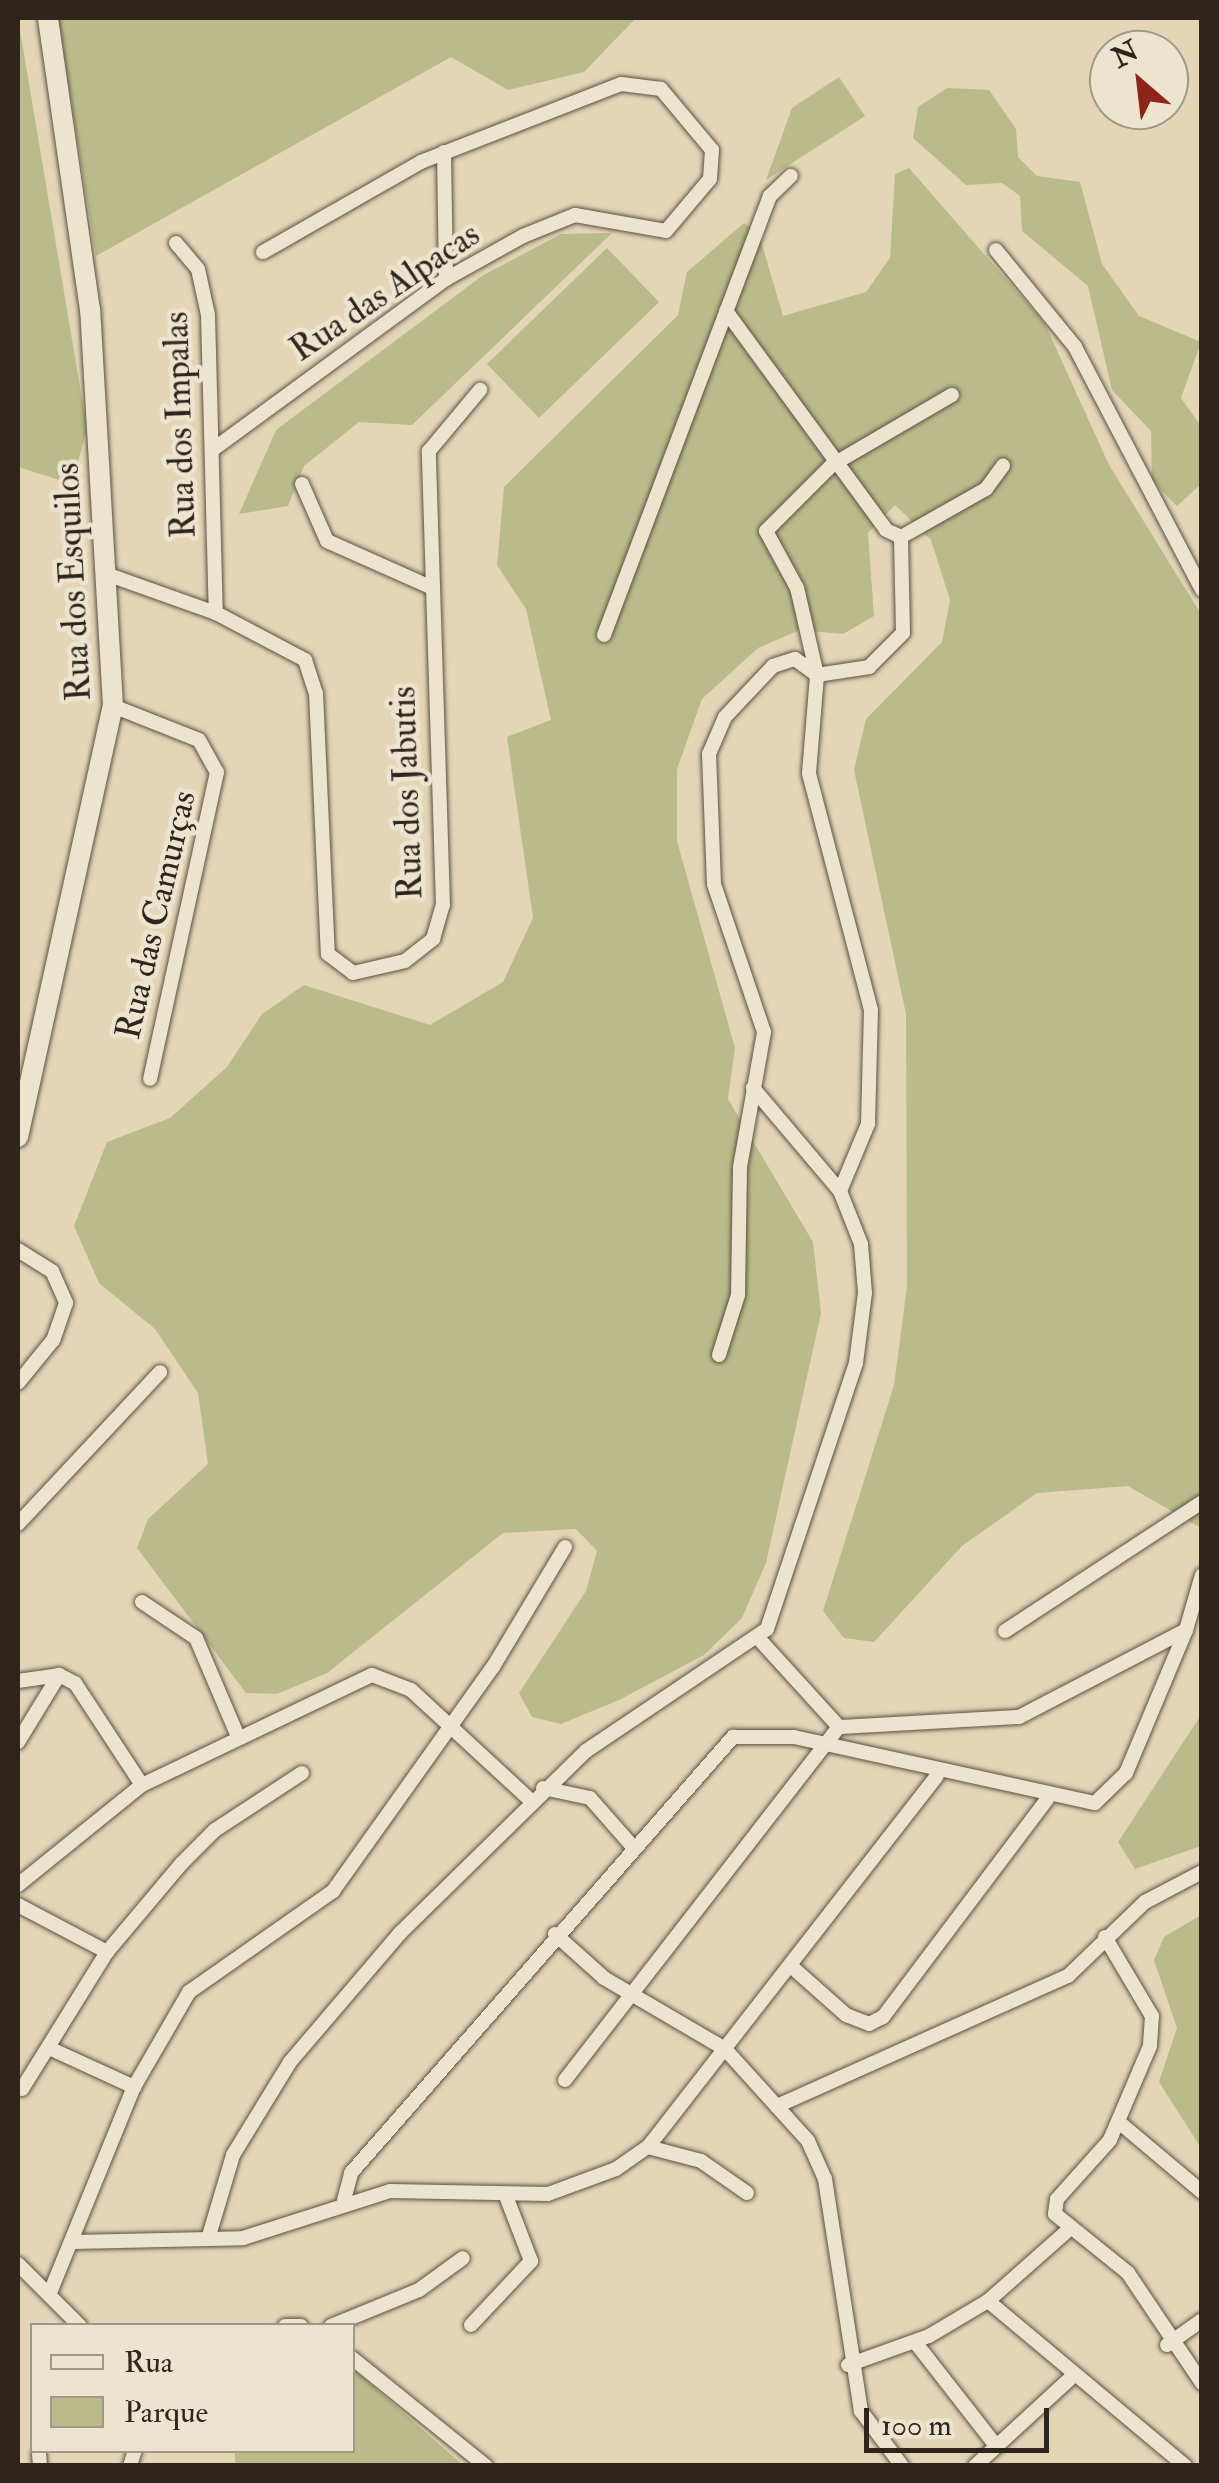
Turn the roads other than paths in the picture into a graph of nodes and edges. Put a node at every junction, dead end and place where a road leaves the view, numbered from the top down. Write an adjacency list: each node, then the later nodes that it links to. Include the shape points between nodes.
1 (48, 18): 16 (street, Rua dos Esquilos, via 88,292)
2 (444, 152): 6 (street); 7 (street); 7 (street, Rua das Alpacas, via 587,94 640,84 662,89 706,138 714,163 702,192 666,231 575,215)
3 (791, 176): 8 (street, via 770,196)
4 (176, 243): 11 (street, Rua dos Impalas, via 204,290)
5 (996, 250): 18 (street, via 1075,346)
6 (263, 252)
7 (446, 278): 11 (street, Rua das Alpacas)
8 (726, 311): 12 (street); 20 (street)
9 (480, 390): 17 (street, Rua dos Jabutis, via 428,451)
10 (952, 395): 12 (street)
11 (215, 448): 19 (street, Rua dos Impalas)
12 (832, 465): 15 (street, via 864,512); 21 (street, via 766,531 774,561 797,588)
13 (1003, 466): 15 (street, via 986,489)
14 (302, 484): 17 (street, via 327,541)
15 (900, 537): 21 (street, via 903,633 869,667)
16 (109, 575): 19 (street, Rua dos Jabutis); 22 (street, Rua dos Esquilos)
17 (428, 586): 19 (street, Rua dos Jabutis, via 442,920 405,961 353,973 334,963 324,935 310,669)
18 (1202, 590)
19 (216, 613)
20 (604, 635)
21 (817, 675): 24 (street, via 794,659 772,666 725,717 709,754 714,884 764,1032); 26 (street, via 809,774 871,1010 868,1124)
22 (114, 706): 23 (street, Rua das Camurças, via 199,740 217,772); 25 (street, Rua dos Esquilos)
23 (150, 1080)
24 (753, 1088): 26 (street); 28 (street, via 740,1167 738,1296)
25 (18, 1136)
26 (840, 1192): 38 (street, via 862,1260 856,1363)
27 (18, 1250): 30 (street, via 52,1271 66,1303 54,1340)
28 (718, 1355)
29 (160, 1372): 32 (street)
30 (18, 1383)
31 (1202, 1502): 37 (street)
32 (18, 1524)
33 (565, 1546): 41 (street)
34 (1202, 1575): 36 (street)
35 (142, 1602): 43 (street, via 196,1638)
36 (1186, 1630): 42 (street, via 1019,1717); 50 (street, via 1113,1790 1095,1803)
37 (1005, 1631)
38 (759, 1639): 42 (street); 49 (street)
39 (59, 1675): 40 (street); 44 (street); 48 (street, via 94,1704)
40 (18, 1681)
41 (451, 1726): 43 (street, via 392,1676 372,1675); 51 (street); 64 (street, via 333,1890 189,1992)
42 (838, 1727): 45 (street)
43 (237, 1734): 48 (street)
44 (18, 1742)
45 (826, 1746): 47 (street); 52 (street, via 746,1731); 60 (street)
46 (302, 1773): 58 (street, via 215,1830)
47 (937, 1776): 50 (street); 59 (street)
48 (142, 1786): 54 (street)
49 (544, 1788): 51 (street); 52 (street, via 590,1798)
50 (1047, 1799): 59 (street, via 883,2017 869,2024 846,2015)
51 (530, 1800): 74 (street, via 290,2062 234,2155)
52 (633, 1847): 56 (street)
53 (1202, 1872): 57 (street, via 1145,1902)
54 (18, 1884)
55 (18, 1904): 58 (street)
56 (555, 1934): 60 (street); 72 (street, via 351,2172)
57 (1106, 1938): 66 (street, via 1068,1976 1014,2005); 67 (street, via 1152,2016)
58 (108, 1952): 61 (street)
59 (792, 1967): 62 (street)
60 (638, 1996): 62 (street); 63 (street)
61 (50, 2048): 64 (street); 65 (street)
62 (725, 2049): 66 (street); 68 (street)
63 (566, 2080)
64 (134, 2086): 75 (street)
65 (22, 2088)
66 (777, 2106): 87 (street, via 825,2179)
67 (1120, 2122): 69 (street); 73 (street, via 1057,2199)
68 (648, 2147): 70 (street, via 701,2162); 71 (street, via 578,2186)
69 (1202, 2192)
70 (747, 2193)
71 (506, 2196): 72 (street, via 423,2188); 83 (street, via 531,2262)
72 (344, 2200): 74 (street, via 243,2238)
73 (1067, 2231): 79 (street); 85 (street, via 1128,2273)
74 (208, 2239): 75 (street)
75 (73, 2242): 78 (street)
76 (463, 2258): 82 (street, via 419,2290)
77 (18, 2264): 78 (street)
78 (49, 2296): 81 (street)
79 (988, 2301): 84 (street); 88 (street)
80 (1202, 2320): 85 (street)
81 (77, 2323)
82 (338, 2323)
83 (471, 2325)
84 (915, 2342): 87 (street); 90 (street)
85 (1168, 2344): 89 (street)
86 (355, 2360): 91 (street)
87 (848, 2365): 92 (street, via 871,2433)
88 (1073, 2376): 90 (street); 94 (street)
89 (1202, 2383)
90 (994, 2443): 93 (street)
91 (486, 2466)
92 (902, 2466)
93 (974, 2466)
94 (1185, 2466)

